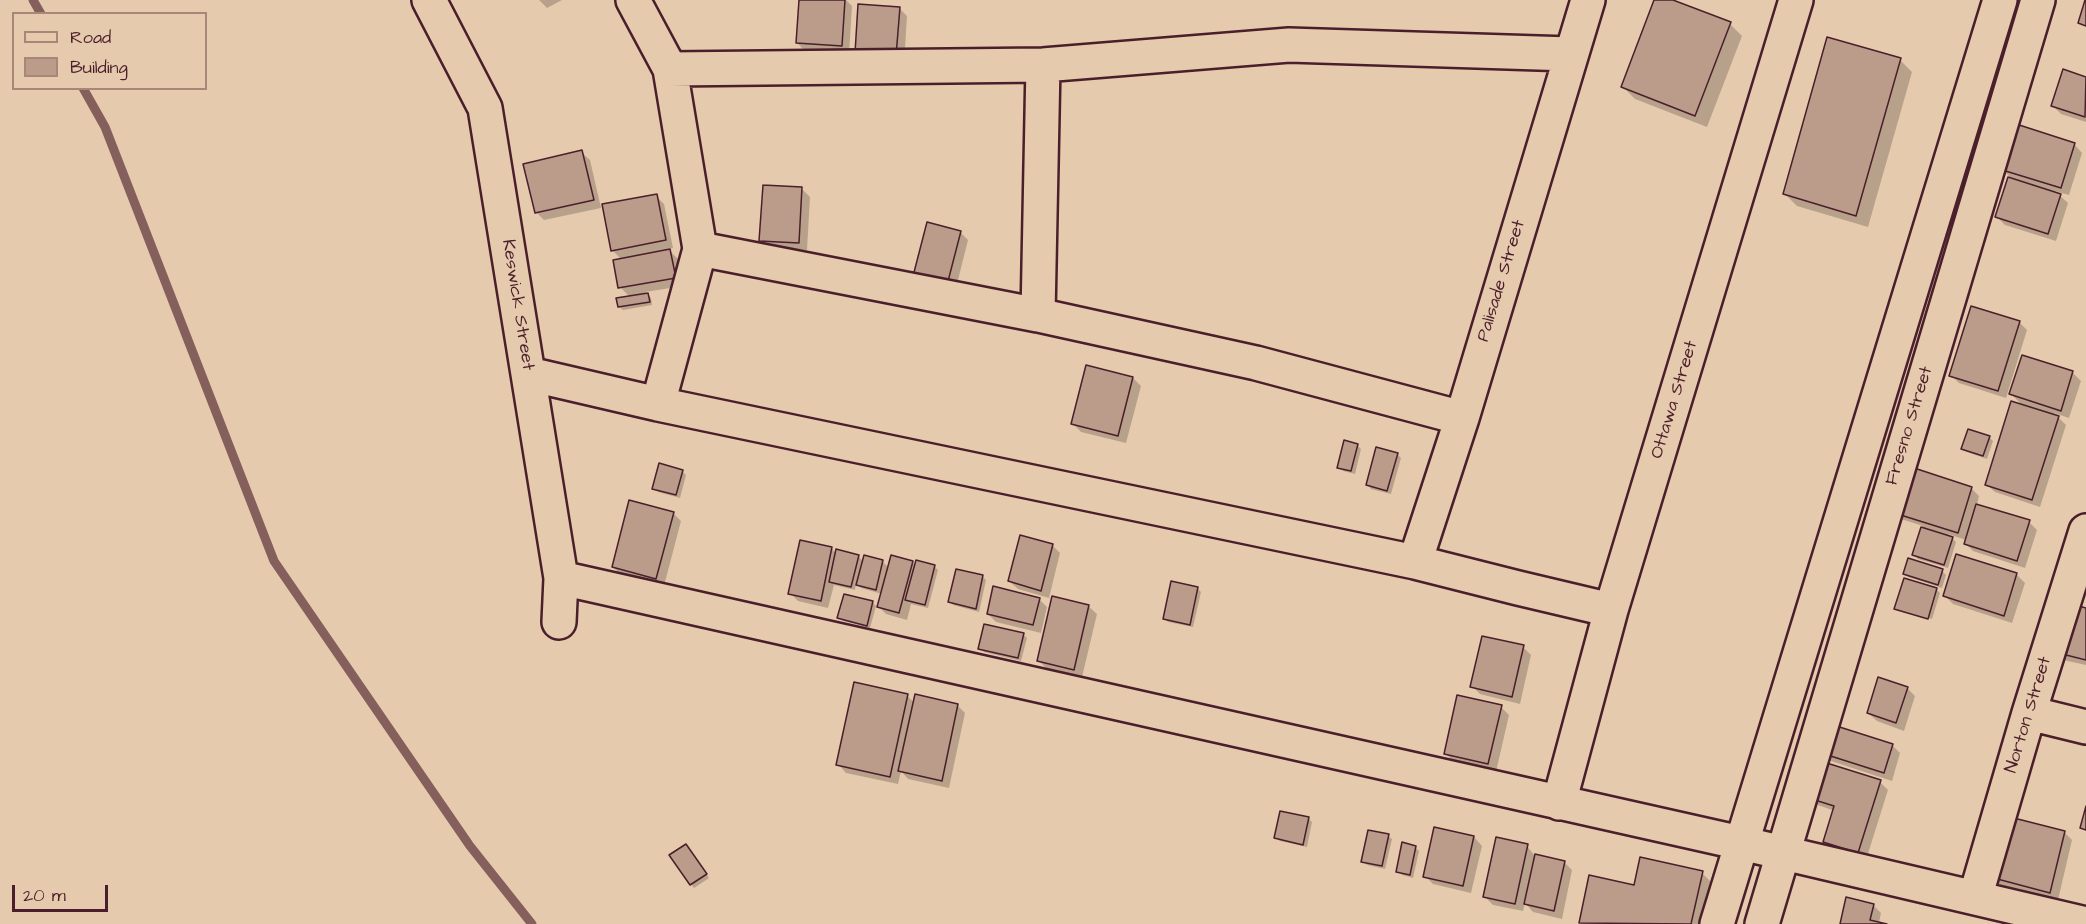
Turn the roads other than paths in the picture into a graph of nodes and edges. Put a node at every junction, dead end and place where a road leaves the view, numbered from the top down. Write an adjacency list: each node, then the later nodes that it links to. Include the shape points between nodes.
1 (429, 0): 12 (street, Keswick Street, via 485,108)
2 (633, 0): 9 (street)
3 (1588, 0): 7 (street, Palisade Street)
4 (1796, 0): 18 (street, Ottawa Street)
5 (2000, 0): 23 (street)
6 (2038, 0): 24 (street, Fresno Street)
7 (1570, 54): 8 (street, via 1289,45); 14 (street, Palisade Street)
8 (1043, 65): 9 (street); 11 (street)
9 (670, 69): 10 (street)
10 (700, 249): 11 (street); 13 (street)
11 (1038, 315): 14 (street, via 1256,363)
12 (529, 374): 13 (street); 17 (street, Keswick Street)
13 (658, 404): 16 (street)
14 (1462, 418): 16 (street, Palisade Street)
15 (2086, 531): 20 (street, Norton Street)
16 (1415, 562): 18 (street)
17 (561, 578): 19 (street, Keswick Street); 22 (street)
18 (1611, 610): 22 (street, Ottawa Street)
19 (559, 622)
20 (2029, 713): 21 (street); 25 (street, Norton Street)
21 (2086, 727)
22 (1559, 802): 23 (street)
23 (1741, 843): 24 (street); 26 (street)
24 (1782, 852): 25 (street); 27 (street, Fresno Street)
25 (1975, 898): 28 (street)
26 (1718, 924)
27 (1762, 924)
28 (2086, 924)

